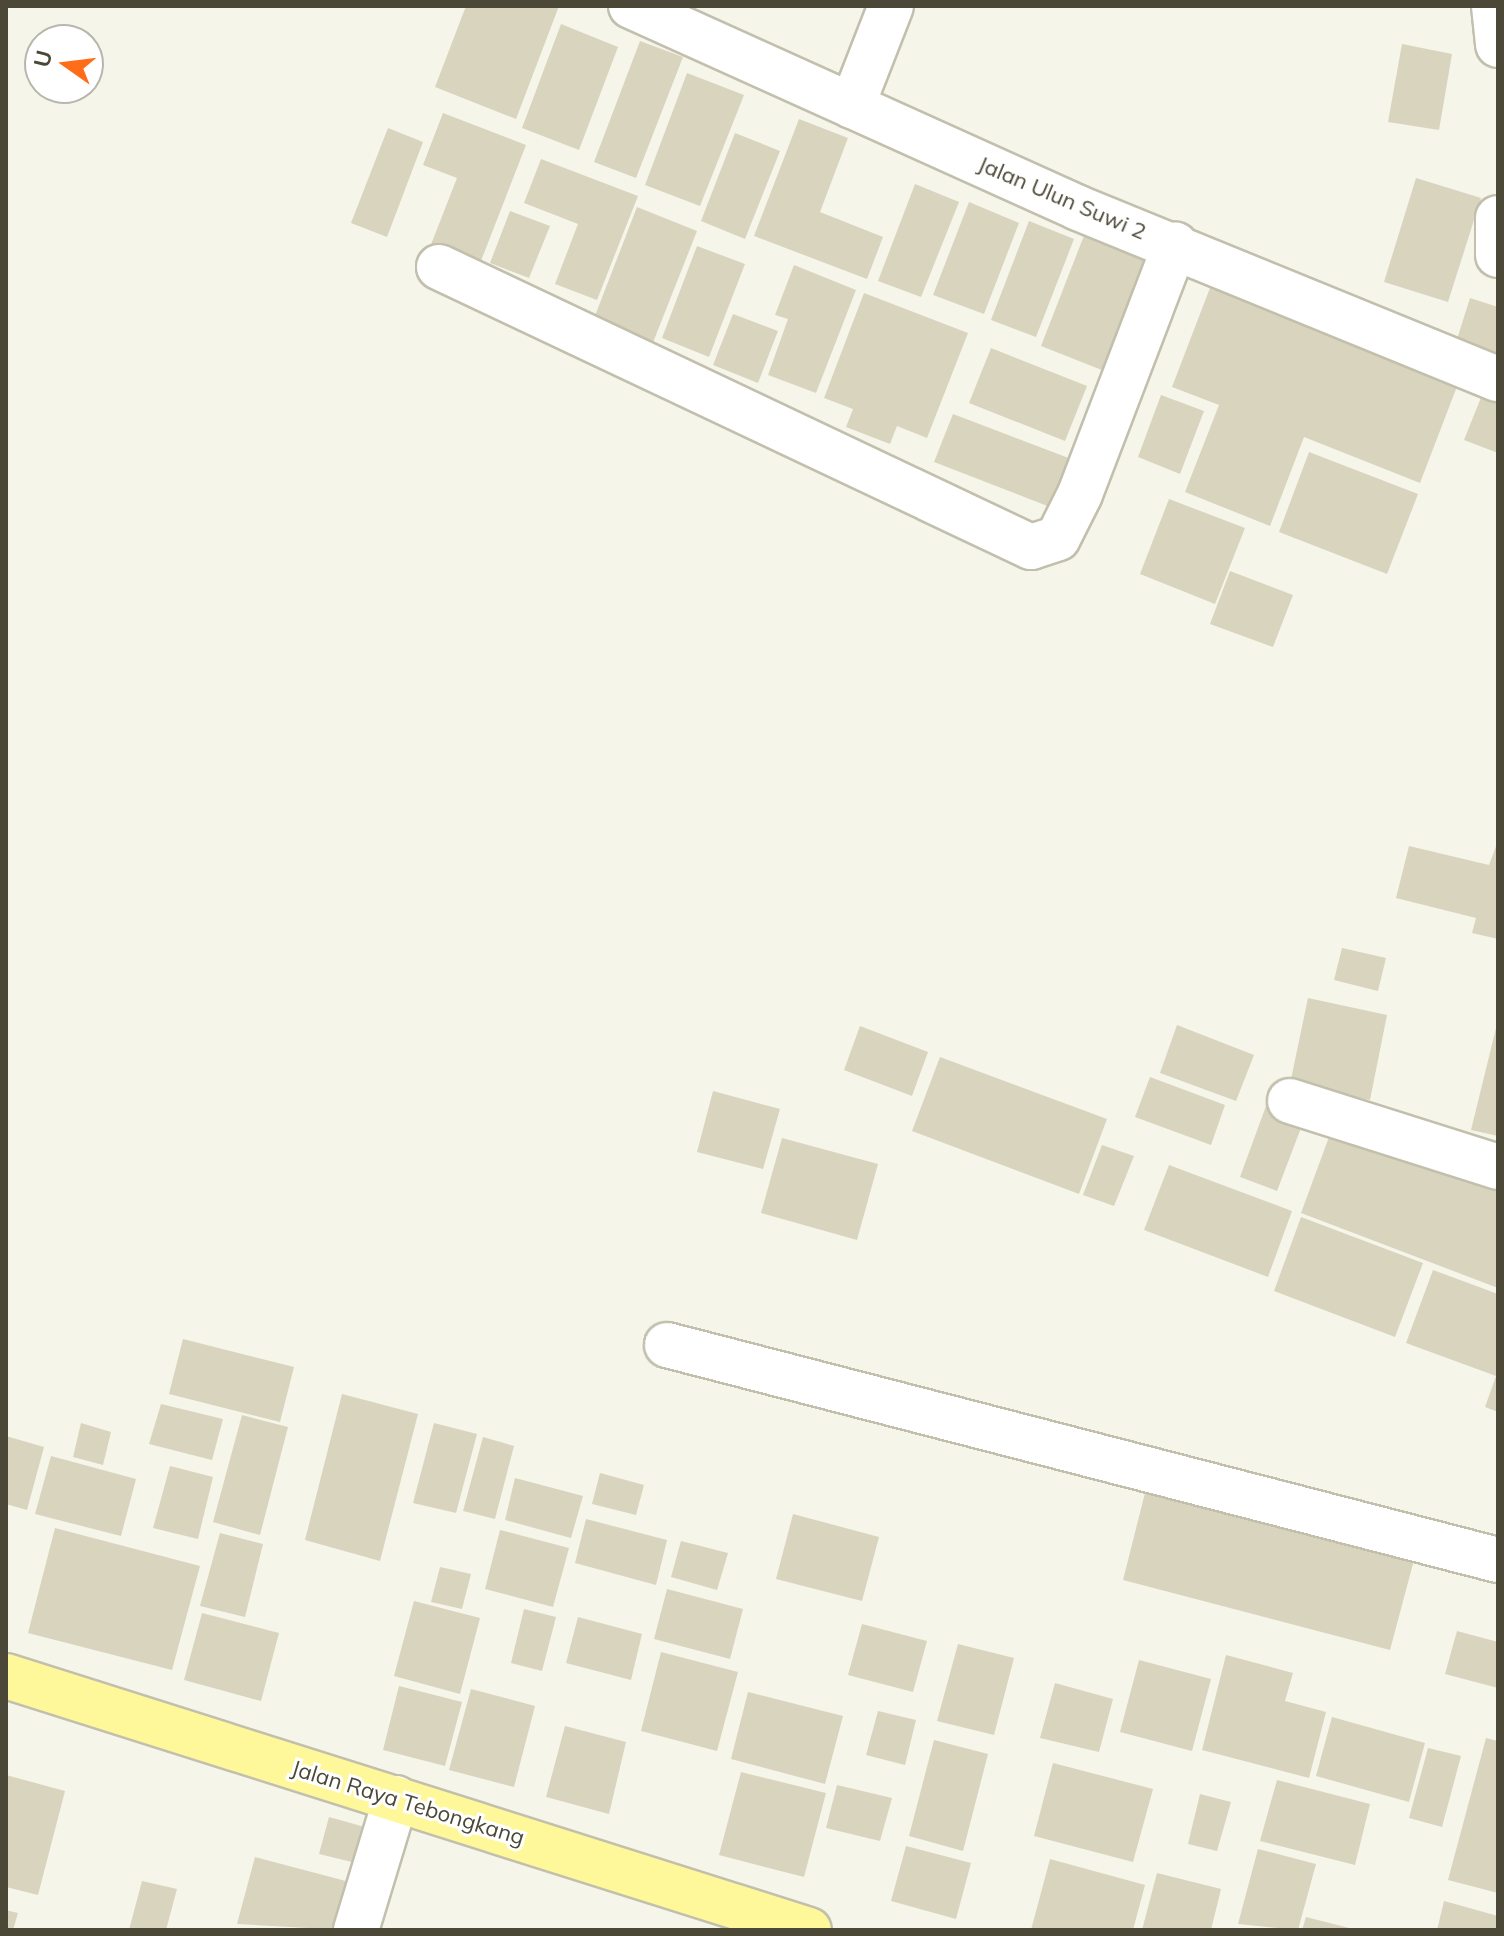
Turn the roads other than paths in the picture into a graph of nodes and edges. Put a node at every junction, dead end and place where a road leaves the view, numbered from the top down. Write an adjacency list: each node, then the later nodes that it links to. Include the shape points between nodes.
1 (891, 6): 5 (street)
2 (1494, 6): 4 (street)
3 (634, 7): 5 (street, Jalan Ulun Suwi 2)
4 (1498, 45)
5 (852, 106): 7 (street, Jalan Ulun Suwi 2)
6 (1498, 218): 8 (street)
7 (1175, 245): 9 (street, via 1080,494 1058,538 1031,547); 10 (street, Jalan Ulun Suwi 2)
8 (1498, 255)
9 (439, 267)
10 (1498, 379)
11 (1290, 1101): 12 (street)
12 (1498, 1167)
13 (667, 1345): 14 (street)
14 (1498, 1560)
15 (6, 1676): 16 (main road, Jalan Raya Tebongkang)
16 (396, 1798): 17 (street); 18 (main road, Jalan Raya Tebongkang)
17 (356, 1930)
18 (809, 1930)

